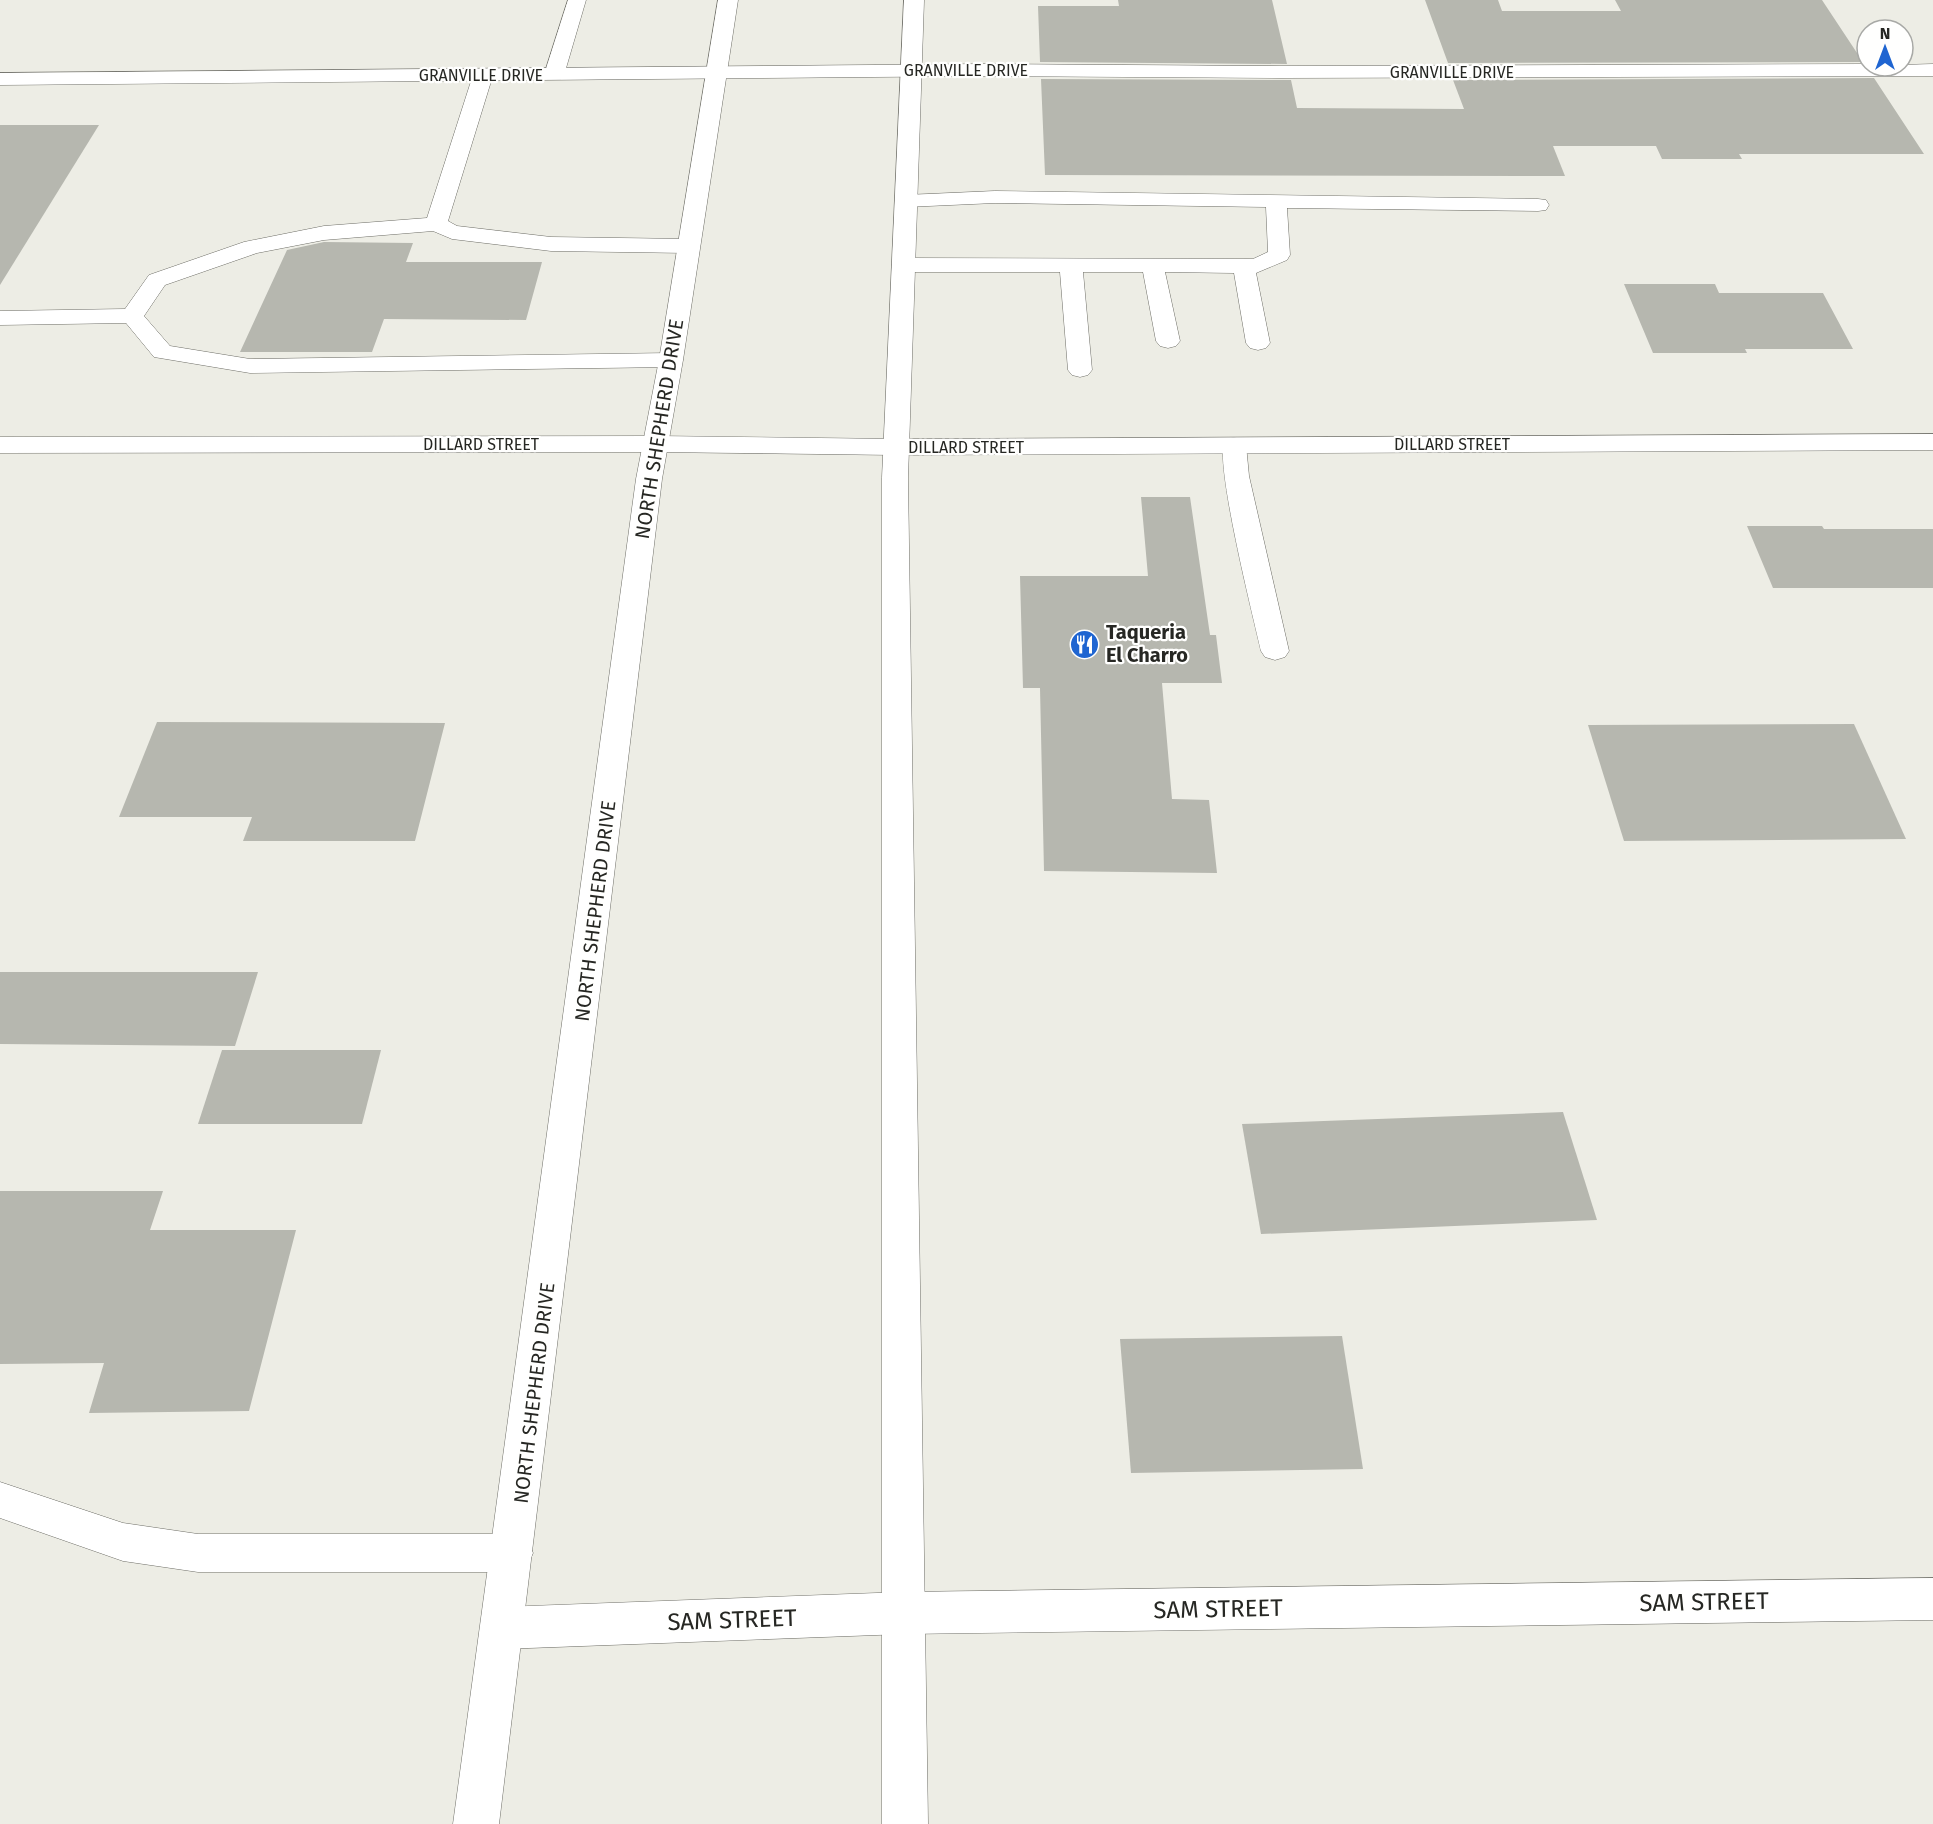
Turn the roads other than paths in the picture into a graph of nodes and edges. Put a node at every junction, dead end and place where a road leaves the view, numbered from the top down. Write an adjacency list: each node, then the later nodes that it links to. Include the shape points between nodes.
1 (577, 0): 8 (lane)
2 (728, 0): 6 (street, NORTH SHEPHERD DRIVE)
3 (914, 0): 4 (street)
4 (911, 70): 5 (street, GRANVILLE DRIVE); 6 (street, GRANVILLE DRIVE); 10 (street)
5 (1933, 70)
6 (717, 73): 8 (street, GRANVILLE DRIVE); 14 (street, NORTH SHEPHERD DRIVE)
7 (483, 75): 8 (street, GRANVILLE DRIVE); 9 (street, GRANVILLE DRIVE); 13 (lane)
8 (554, 75)
9 (0, 79)
10 (906, 201): 11 (lane, via 995,197); 15 (street)
11 (1276, 201): 12 (lane); 18 (lane, via 1280,255 1257,266)
12 (1538, 205)
13 (436, 224): 14 (lane, via 452,232 551,244); 19 (lane, via 324,233 252,247 157,280)
14 (688, 246): 23 (street, NORTH SHEPHERD DRIVE)
15 (903, 265): 16 (lane); 29 (street)
16 (1071, 266): 17 (lane); 24 (lane)
17 (1154, 266): 18 (lane); 21 (lane)
18 (1244, 266): 22 (lane)
19 (132, 316): 20 (lane); 23 (lane, via 162,352 250,366)
20 (0, 318)
21 (1168, 341)
22 (1258, 343)
23 (671, 360): 26 (street, NORTH SHEPHERD DRIVE)
24 (1080, 370)
25 (1933, 441): 28 (street, DILLARD STREET)
26 (655, 444): 27 (street, DILLARD STREET); 29 (street, DILLARD STREET); 32 (street, NORTH SHEPHERD DRIVE)
27 (0, 445)
28 (1234, 446): 29 (street, DILLARD STREET); 30 (lane, via 1236,476)
29 (895, 447): 34 (street)
30 (1275, 651)
31 (0, 1500): 32 (lane, via 123,1542 198,1553)
32 (513, 1553): 35 (street, NORTH SHEPHERD DRIVE)
33 (1933, 1599): 34 (street, SAM STREET)
34 (904, 1613): 35 (street, SAM STREET); 37 (street)
35 (503, 1628): 36 (street, NORTH SHEPHERD DRIVE)
36 (476, 1824)
37 (905, 1824)

